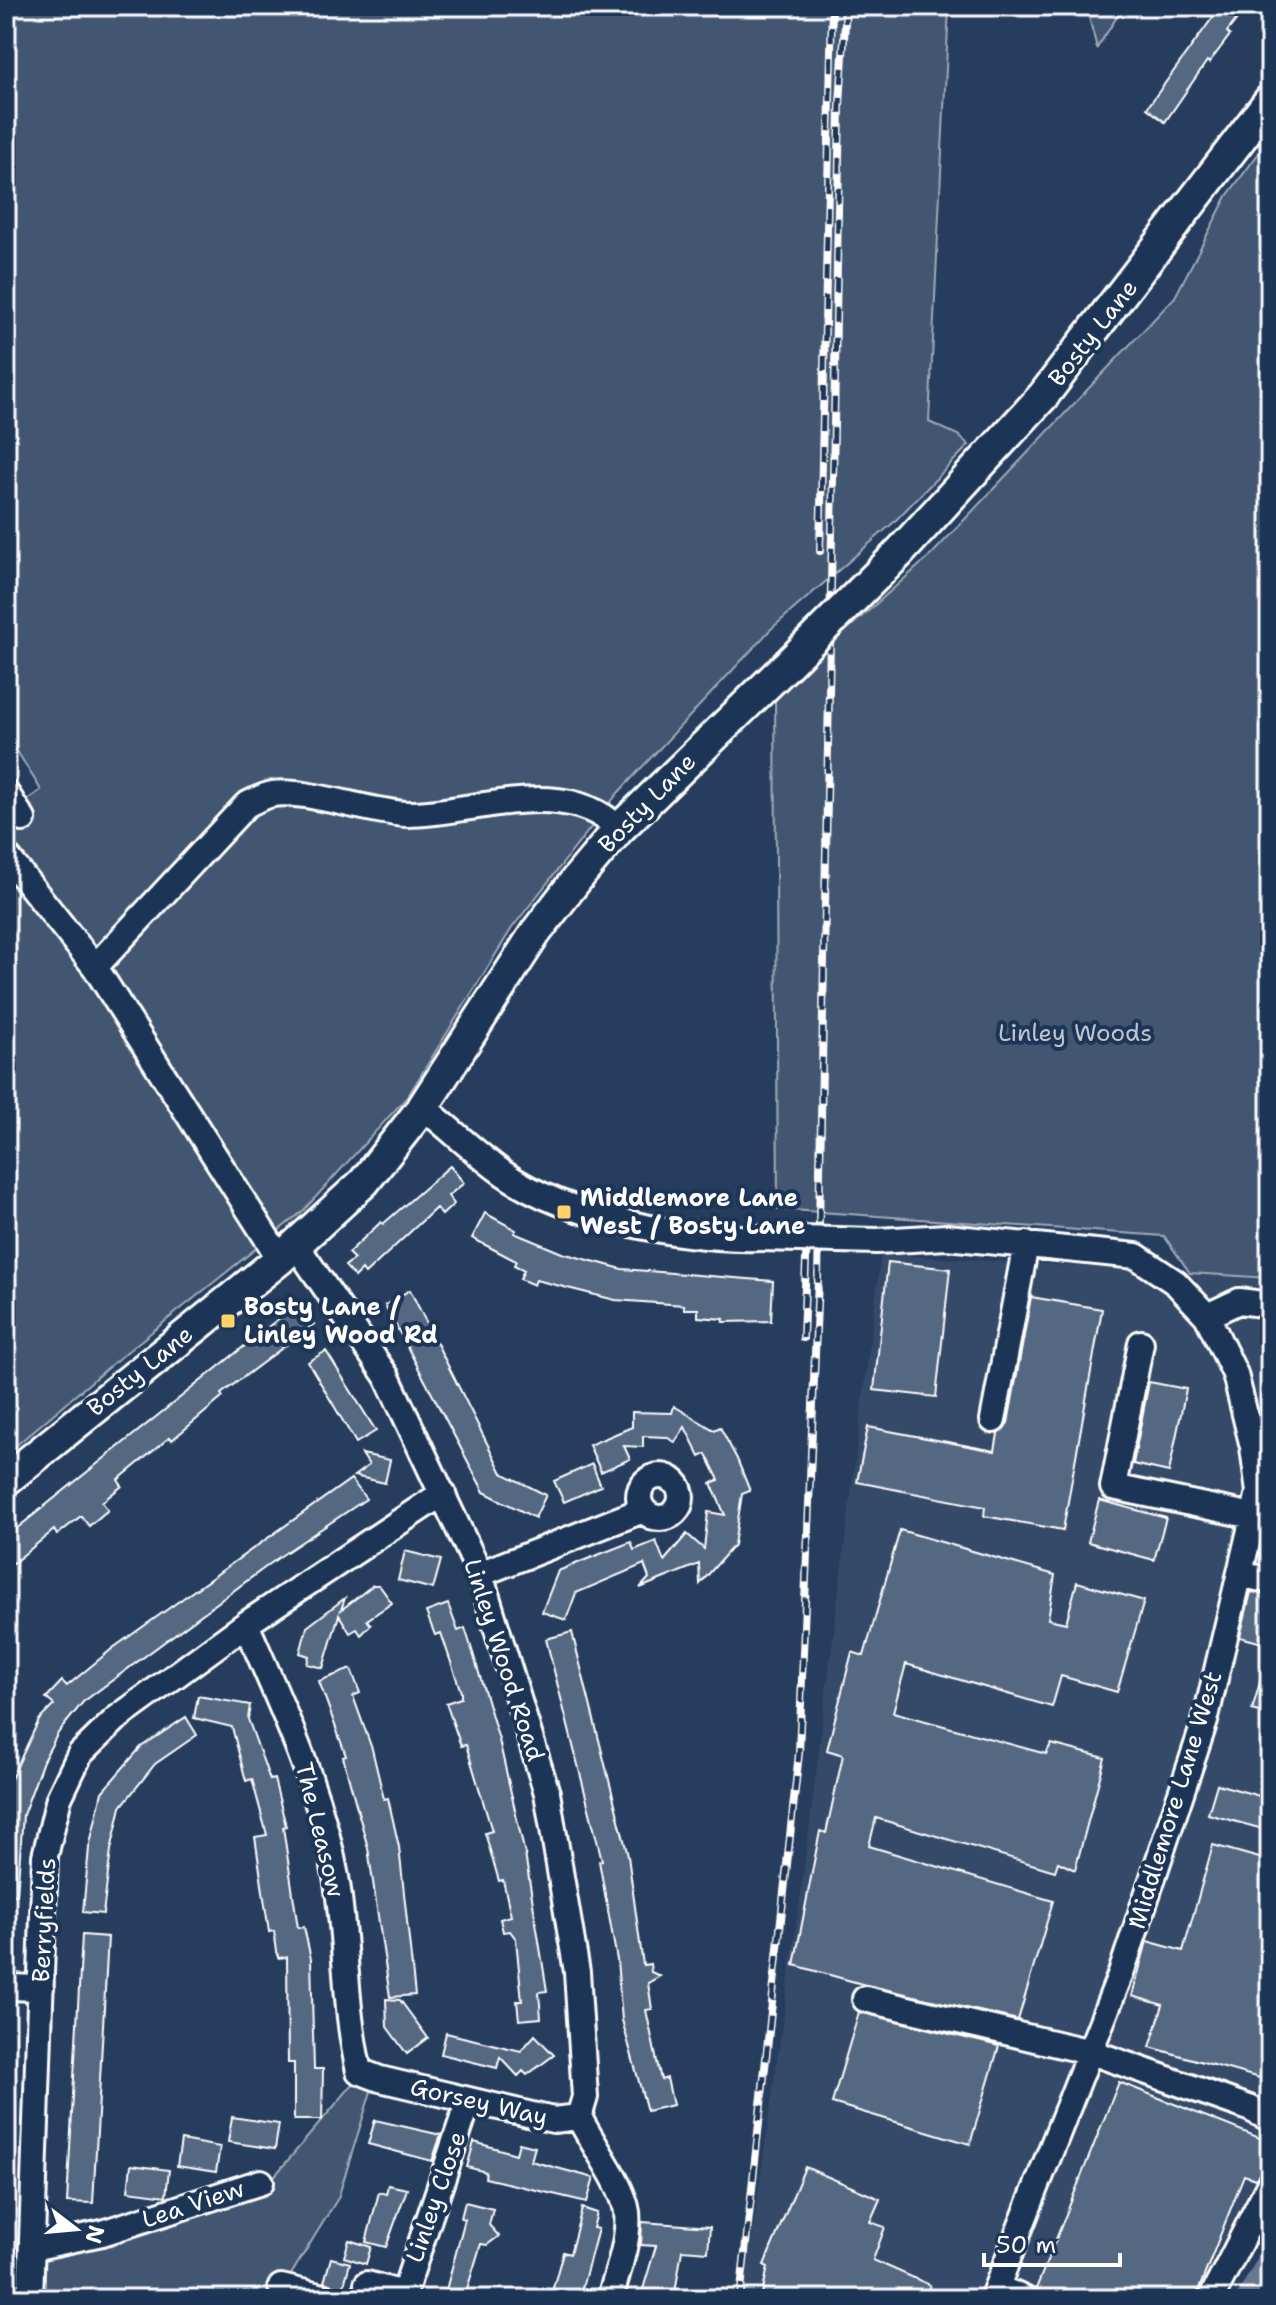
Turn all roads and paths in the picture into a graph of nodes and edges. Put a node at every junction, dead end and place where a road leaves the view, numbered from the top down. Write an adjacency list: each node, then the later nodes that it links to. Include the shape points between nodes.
1 (1270, 100): 4 (main road, Bosty Lane, bridge, via 1043,396 898,554)
2 (6, 793): 3 (street)
3 (23, 819)
4 (619, 829): 6 (street, via 605,815 561,802 490,802 455,811 405,814 272,793 246,805); 7 (main road, Bosty Lane, via 536,932)
5 (6, 855): 6 (street, Linley Wood Road)
6 (95, 967): 9 (street, Linley Wood Road)
7 (423, 1107): 8 (street, Middlemore Lane West, bridge, via 504,1174 561,1205 636,1225 761,1238 947,1237); 9 (main road, Bosty Lane, via 364,1182)
8 (1026, 1244): 11 (street, Middlemore Lane West, via 1136,1256 1176,1283); 13 (street)
9 (288, 1252): 14 (main road, Bosty Lane); 15 (street, Linley Wood Road, via 387,1377)
10 (1270, 1305): 11 (street, via 1239,1301)
11 (1207, 1316): 17 (street, Middlemore Lane West, via 1235,1374 1253,1447 1259,1492)
12 (1141, 1343): 17 (street, via 1113,1487)
13 (993, 1420)
14 (6, 1480)
15 (443, 1493): 18 (street, Linley Wood Road); 21 (street, Berryfields)
16 (643, 1510): 18 (street)
17 (1253, 1516): 19 (street, Middlemore Lane West)
18 (480, 1574): 28 (street, Linley Wood Road, via 547,1793 577,1972 585,2097)
19 (1240, 1574): 20 (street); 25 (street, Middlemore Lane West, via 1205,1721)
20 (1270, 1581)
21 (246, 1624): 23 (street, Berryfields, via 116,1719 80,1754 59,1798 45,1856); 26 (street, The Leasow, via 306,1764 336,1877 352,2042 359,2071)
22 (6, 1987): 23 (street)
23 (41, 1988): 32 (street, Berryfields)
24 (865, 1999): 25 (street)
25 (1091, 2052): 29 (street); 35 (street, Middlemore Lane West)
26 (380, 2079): 27 (street, Gorsey Way)
27 (469, 2100): 28 (street, Gorsey Way, via 553,2120); 36 (street, Linley Close)
28 (579, 2117): 39 (street, via 627,2213)
29 (1270, 2119)
30 (261, 2182): 32 (street, Lea View, via 102,2233)
31 (1270, 2183): 41 (street)
32 (32, 2248): 37 (street, Berryfields)
33 (367, 2284): 36 (street, Linley Close)
34 (281, 2287): 38 (street)
35 (994, 2293): 40 (street)
36 (403, 2297)
37 (30, 2299)
38 (332, 2299)
39 (610, 2299)
40 (1024, 2299)
41 (1211, 2299)

